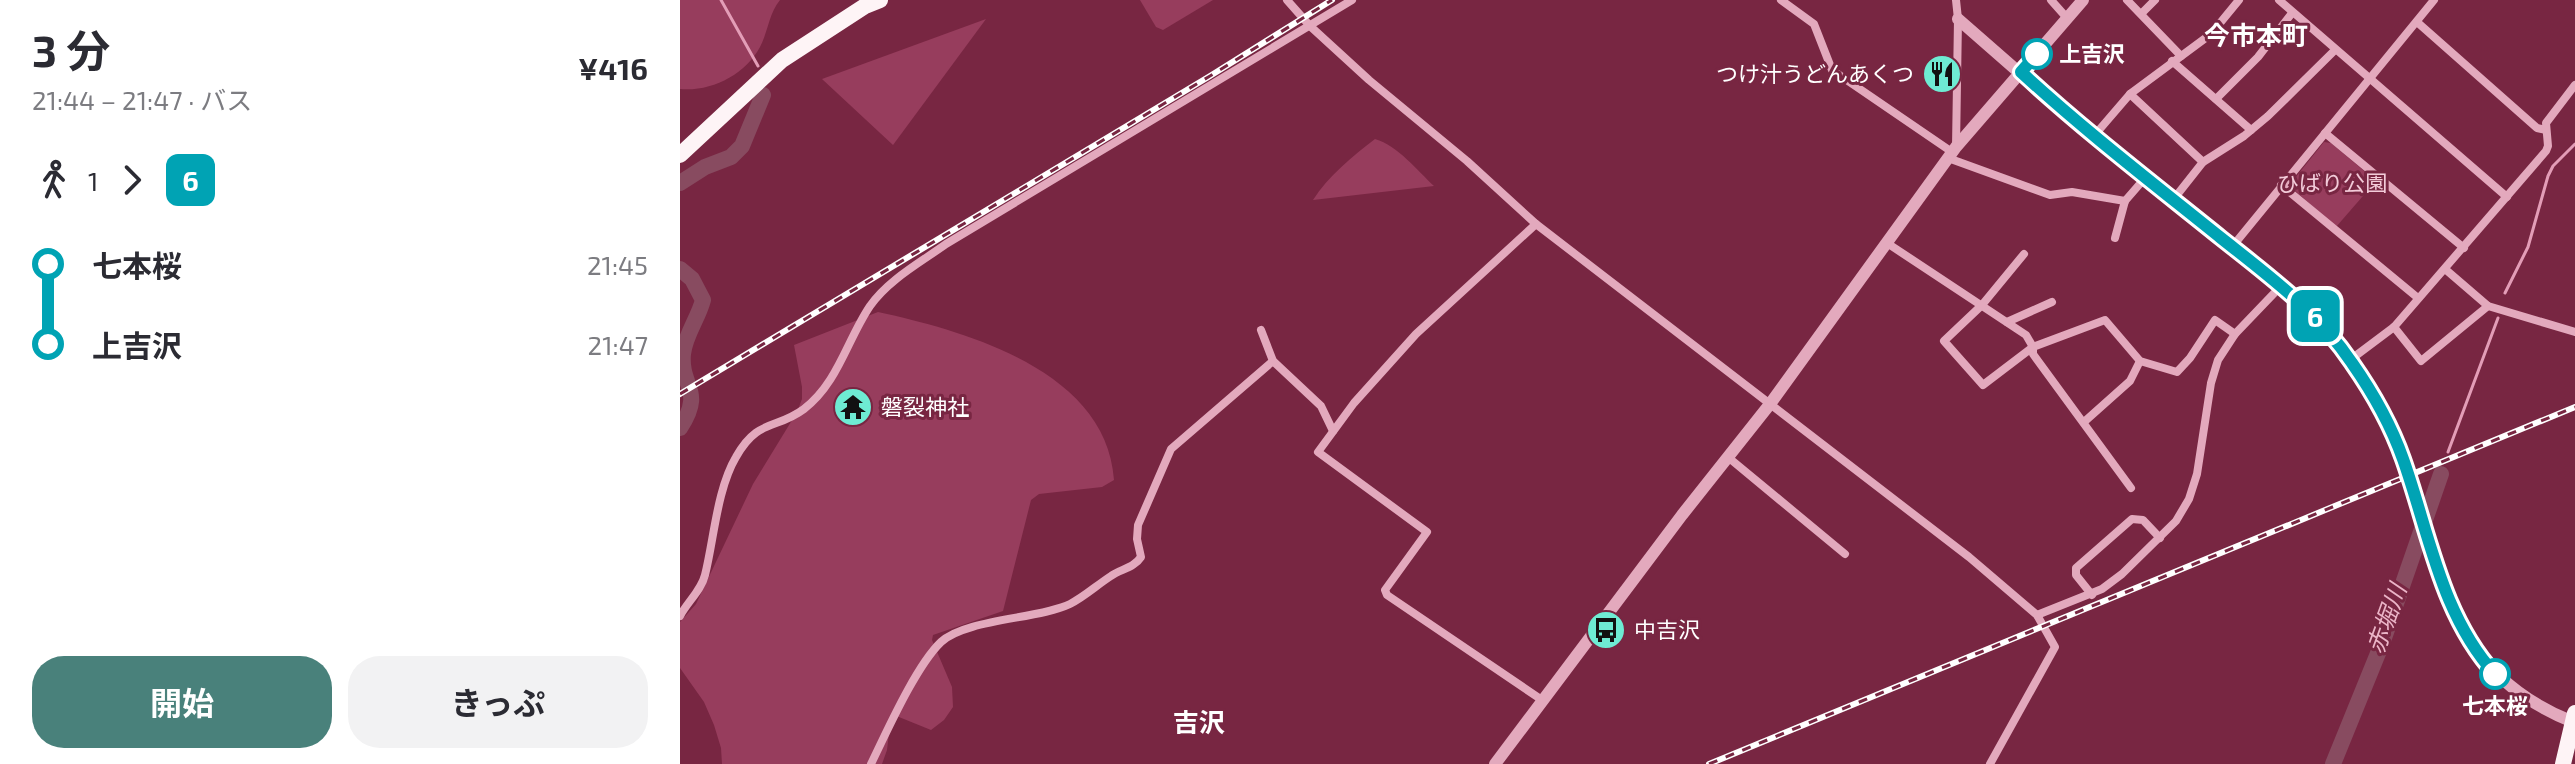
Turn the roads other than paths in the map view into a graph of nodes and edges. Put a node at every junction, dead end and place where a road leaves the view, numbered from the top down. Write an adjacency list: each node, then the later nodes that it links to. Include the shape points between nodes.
1 (880, 0): 31 (highway, via 782,60)
2 (1287, 0): 17 (street)
3 (1352, 0): 17 (street)
4 (1781, 0): 30 (street, via 1814,24 1832,70)
5 (2051, 0): 15 (street)
6 (2083, 0): 15 (street)
7 (2127, 0): 13 (street)
8 (2155, 0): 13 (street)
9 (2239, 0): 19 (street, via 2211,34)
10 (2279, 0): 14 (street)
11 (2434, 0): 16 (street)
12 (1957, 6): 21 (street); 30 (street)
13 (2142, 13): 19 (street)
14 (2292, 13): 18 (street); 25 (street)
15 (2067, 18): 21 (street)
16 (2417, 22): 22 (street); 27 (street, via 2537,128)
17 (1310, 26): 38 (street); 68 (street, via 946,244 872,302 819,394 802,410 756,430 737,455 726,476 705,576)
18 (2335, 50): 22 (street); 26 (street)
19 (2181, 56): 20 (street)
20 (2172, 61): 24 (street); 25 (street)
21 (2021, 72): 29 (street); 30 (street)
22 (2370, 79): 28 (street); 35 (street)
23 (2575, 85): 27 (street)
24 (2130, 94): 29 (street); 32 (street)
25 (2216, 99): 26 (street)
26 (2251, 130): 32 (street)
27 (2546, 130): 35 (street, via 2548,149)
28 (2325, 133): 34 (street); 42 (street)
29 (2093, 137): 33 (street)
30 (1952, 152): 37 (street, via 2050,195 2072,192); 40 (street)
31 (680, 155)
32 (2203, 162): 36 (street)
33 (2145, 178): 36 (street); 37 (street)
34 (2281, 185): 41 (street); 46 (street)
35 (2507, 197): 42 (street)
36 (2173, 200): 41 (street)
37 (2125, 201): 39 (street)
38 (1536, 224): 59 (street); 61 (street, via 1416,334)
39 (2115, 238)
40 (1887, 243): 48 (street); 59 (street)
41 (2232, 247): 45 (street)
42 (2464, 248): 44 (street)
43 (2024, 254): 48 (street)
44 (2445, 269): 46 (street); 49 (street)
45 (2281, 286): 54 (street); 56 (street, via 2316,317)
46 (2418, 298): 51 (street)
47 (2052, 302): 50 (street)
48 (1982, 305): 50 (street); 55 (street, via 1944,341 1983,385)
49 (2488, 306): 51 (street, via 2421,361); 53 (street)
50 (2007, 322): 55 (street)
51 (2394, 327): 56 (street)
52 (1261, 330): 57 (street)
53 (2575, 332)
54 (2235, 334): 58 (street, via 2215,320 2177,372); 64 (street, via 2215,366 2194,486 2183,511)
55 (2033, 347): 58 (street, via 2105,320); 60 (street)
56 (2350, 360): 70 (street, via 2394,435 2457,621 2495,674 2520,695)
57 (1273, 361): 61 (street, via 1321,406); 71 (street, via 1171,449 1138,525 1141,557 1136,564 1069,604 942,641)
58 (2140, 361): 60 (street, via 2130,381)
59 (1770, 404): 62 (street); 67 (street)
60 (2084, 422): 63 (street)
61 (1333, 431): 69 (street, via 1318,452 1427,532 1385,590 1387,595)
62 (1729, 458): 65 (street); 69 (street)
63 (2131, 488)
64 (2160, 538): 66 (street); 66 (street, via 2143,520 2132,519 2076,568)
65 (1845, 554)
66 (2092, 595): 67 (street)
67 (2037, 615): 73 (street, via 2055,647)
68 (680, 616)
69 (1542, 700): 72 (street)
70 (2574, 719): 74 (highway)
71 (871, 764)
72 (1495, 764)
73 (1990, 764)
74 (2563, 764)

